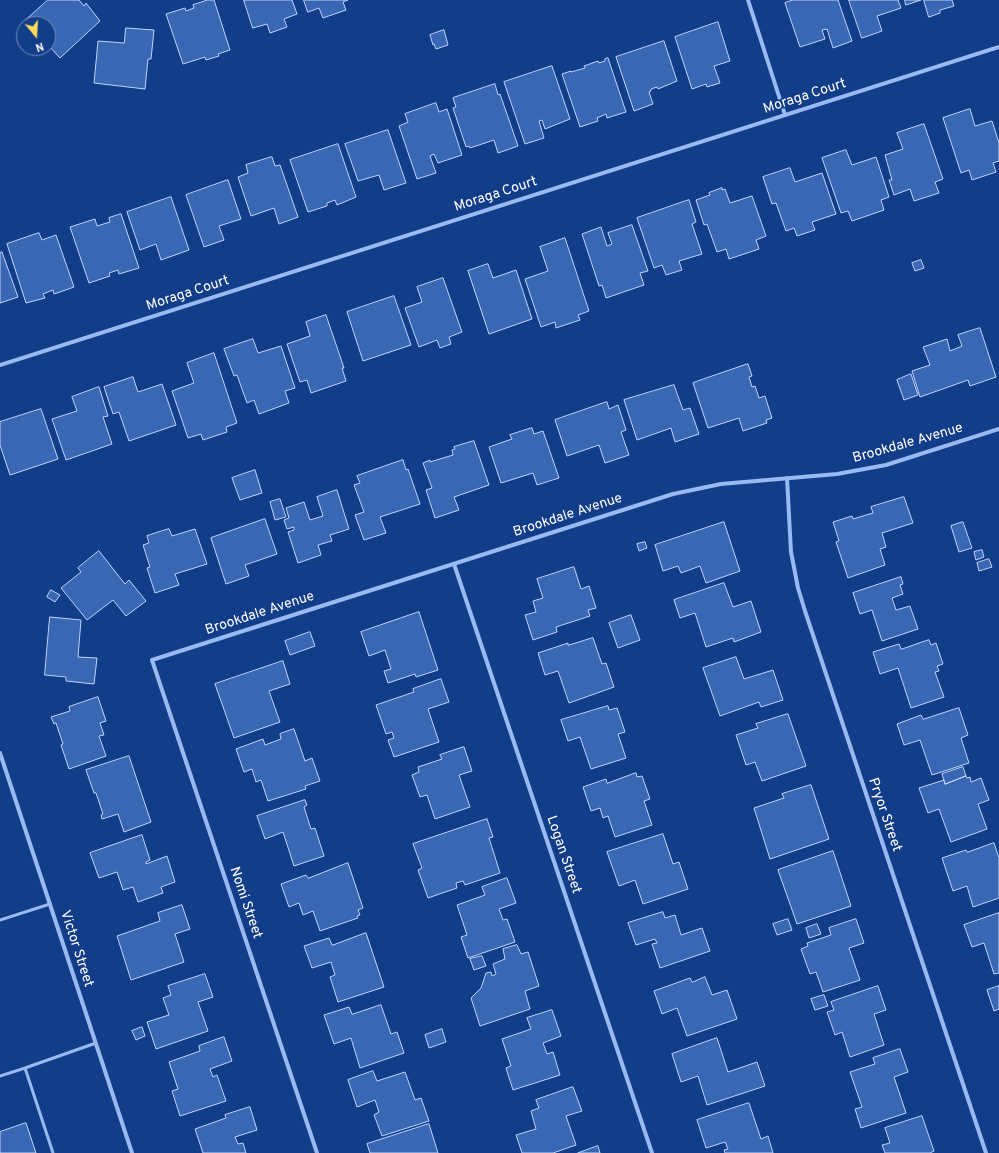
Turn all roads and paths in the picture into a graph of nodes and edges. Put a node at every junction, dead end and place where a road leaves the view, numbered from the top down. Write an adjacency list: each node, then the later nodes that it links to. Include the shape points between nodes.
1 (748, 0): 3 (street)
2 (999, 46): 3 (street, Moraga Court)
3 (785, 115): 4 (street, Moraga Court)
4 (0, 365)
5 (999, 429): 6 (street, Brookdale Avenue, via 886,465 837,474)
6 (787, 478): 7 (street, Brookdale Avenue, via 721,484 673,494); 19 (street, Pryor Street, via 791,552 798,588)
7 (454, 564): 8 (street, Brookdale Avenue); 18 (street, Logan Street)
8 (152, 660): 17 (street, Nomi Street)
9 (0, 753): 10 (street, Victor Street)
10 (50, 904): 11 (lane); 12 (street, Victor Street)
11 (0, 920)
12 (96, 1043): 13 (lane); 16 (street, Victor Street)
13 (25, 1068): 14 (lane); 15 (lane)
14 (0, 1076)
15 (53, 1153)
16 (132, 1153)
17 (317, 1153)
18 (652, 1153)
19 (986, 1153)

